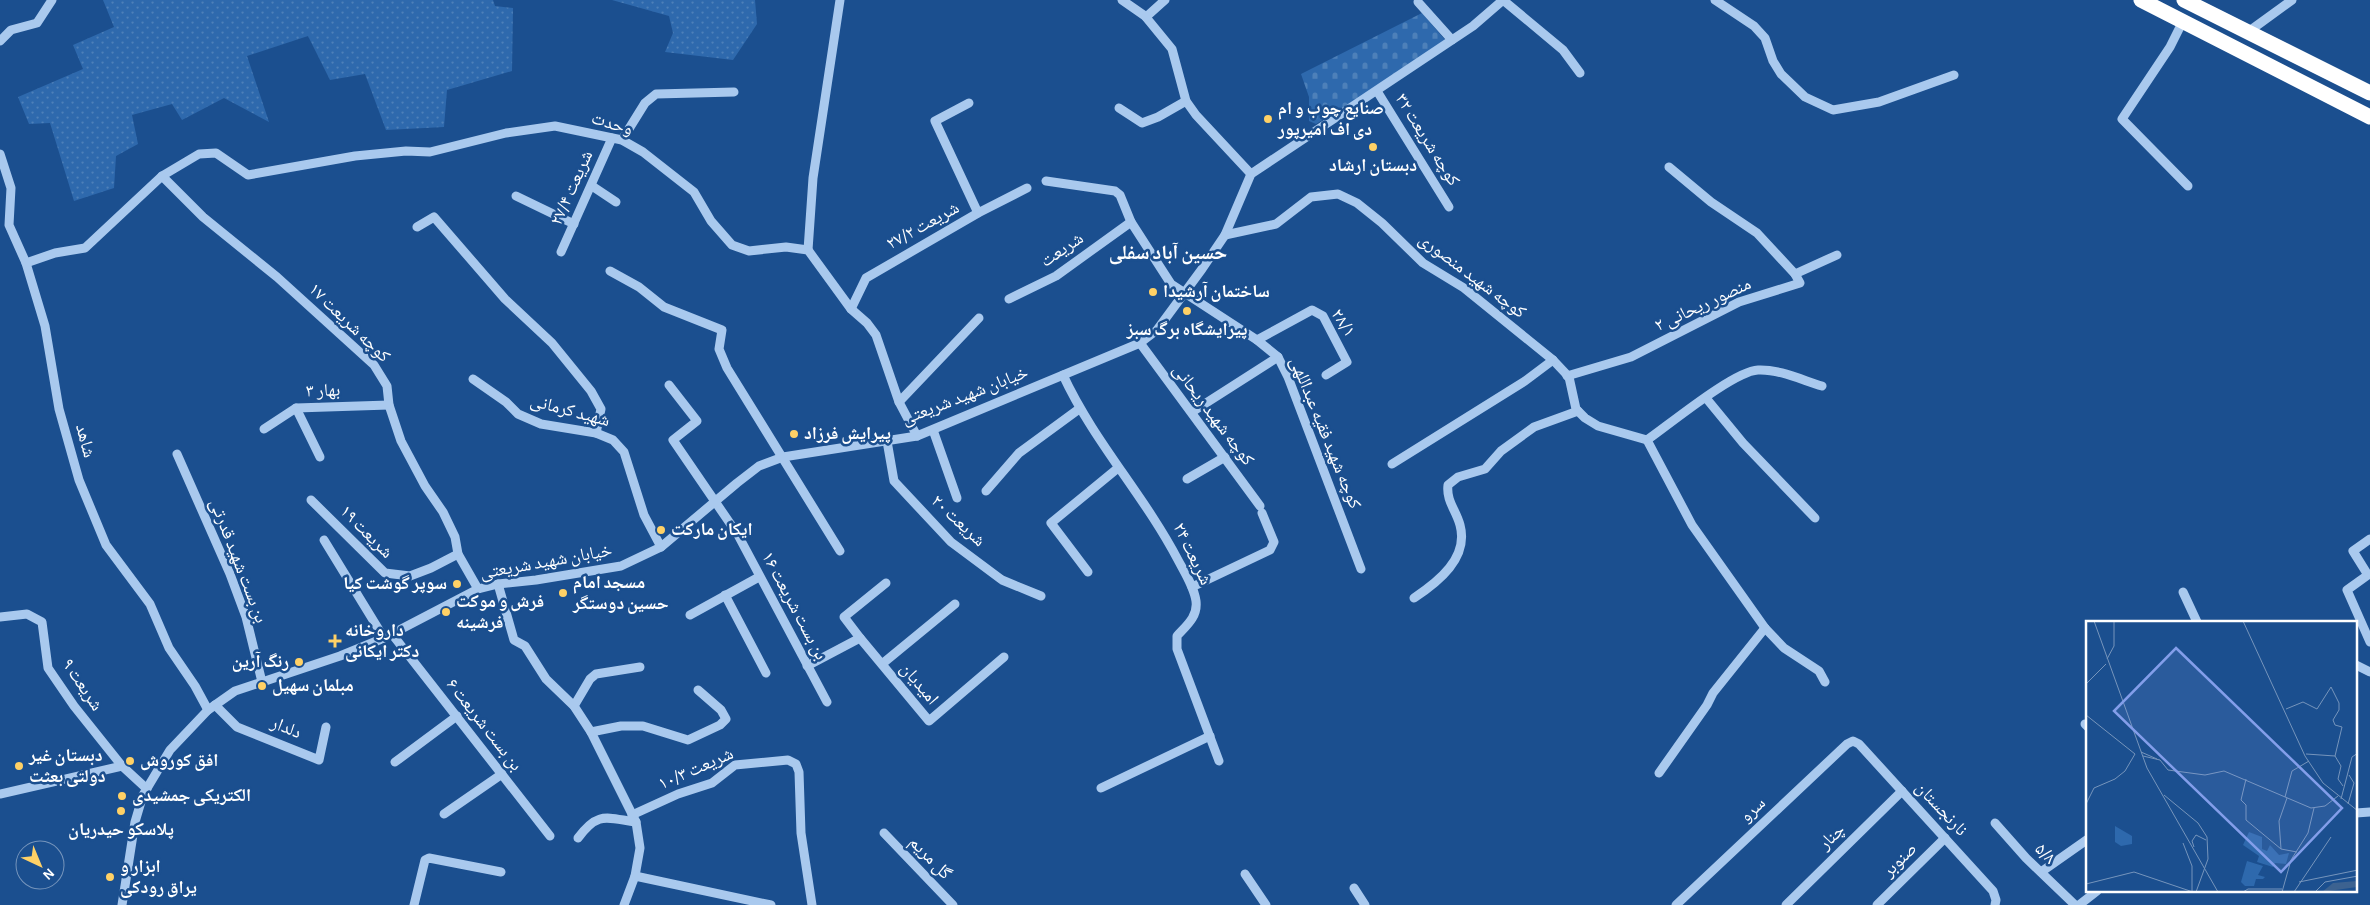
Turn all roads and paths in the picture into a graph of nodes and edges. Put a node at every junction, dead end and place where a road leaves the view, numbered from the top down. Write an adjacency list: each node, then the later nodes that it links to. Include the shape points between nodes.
1 (52, 0): 15 (street, via 37,23 11,30)
2 (840, 0): 45 (street, via 814,178)
3 (1122, 0): 11 (street)
4 (1165, 0): 11 (street)
5 (1503, 0): 14 (street); 16 (street, via 1562,50)
6 (1715, 0): 17 (street, via 1754,26 1765,38 1781,74 1805,97 1833,110 1879,102)
7 (2142, 0): 12 (highway)
8 (2184, 0): 13 (highway)
9 (2292, 0): 13 (street)
10 (1418, 2): 14 (street)
11 (1146, 17): 21 (street, via 1172,49)
12 (2183, 21): 24 (highway); 33 (street, via 2170,47 2122,119)
13 (2248, 32): 20 (highway)
14 (1452, 40): 18 (street)
15 (0, 41)
16 (1580, 73)
17 (1954, 75)
18 (1377, 91): 29 (street); 37 (street, کوچه شریعت ۳۲)
19 (734, 92): 26 (street, via 656,94 645,103)
20 (2370, 93)
21 (1186, 101): 23 (street, via 1142,123); 29 (street, via 1196,116)
22 (969, 103): 38 (street, via 935,121)
23 (1118, 108)
24 (2370, 118)
25 (612, 138): 26 (street, وحدت); 30 (street, وحدت, via 554,126 506,133 430,152 355,156 248,175 216,153 199,154); 32 (street, شریعت ۲۷/۴)
26 (622, 140): 45 (street, وحدت, via 643,152 694,192 711,221 732,245 749,251 786,247)
27 (0, 154): 41 (street, شاهد, via 11,188)
28 (1669, 167): 50 (street, via 1711,202 1757,233)
29 (1251, 174): 44 (street, خیابان شهید شریعتی)
30 (162, 176): 48 (street, وحدت, via 85,248 55,253); 67 (street, کوچه شریعت ۱۷, via 202,216 278,277 374,365 387,386)
31 (1046, 182): 39 (street, کوچه شهید فقیه عبداللهی, via 1115,191 1120,195)
32 (592, 186): 36 (street); 40 (street, شریعت ۲۷/۴)
33 (2188, 186)
34 (1027, 188): 38 (street, شریعت ۲۷/۲)
35 (516, 196): 40 (street)
36 (616, 202)
37 (1449, 207)
38 (978, 213): 53 (street, شریعت ۲۷/۲, via 866,278)
39 (1131, 222): 51 (street, کوچه شهید فقیه عبداللهی, via 1171,284); 52 (street, شریعت, via 1056,276)
40 (574, 224): 46 (street, شریعت ۲۷/۴)
41 (9, 225): 43 (street); 48 (street, شاهد)
42 (417, 227): 74 (street, via 434,218 505,299 552,343 601,408)
43 (0, 230)
44 (1225, 235): 51 (street, خیابان شهید شریعتی); 58 (street, کوچه شهید منصوری, via 1276,224 1311,197 1338,194 1358,203 1422,263 1464,288)
45 (808, 250): 53 (street)
46 (561, 252)
47 (1837, 255): 50 (street)
48 (26, 263): 126 (street, شاهد, via 45,326 59,409 78,480 106,545 150,604 169,648)
49 (610, 271): 80 (street, via 639,287 664,307 722,330 719,349 727,368)
50 (1795, 274): 61 (street, منصور ریحانی ۲, via 1800,282 1739,302 1631,357)
51 (1185, 294): 55 (street, کوچه شهید فقیه عبداللهی); 56 (street, خیابان شهید شریعتی, via 1157,330)
52 (1009, 299)
53 (851, 308): 66 (street, via 876,335)
54 (979, 318): 66 (street)
55 (1258, 340): 57 (street, کوچه شهید فقیه عبداللهی); 60 (street, ۲۸/۱, via 1312,310 1323,316 1347,362)
56 (1140, 343): 59 (street, خیابان شهید شریعتی); 71 (street, کوچه شهید ریحانی)
57 (1278, 357): 71 (street); 95 (street, کوچه شهید فقیه عبداللهی)
58 (1553, 360): 61 (street, کوچه شهید منصوری); 82 (street)
59 (1063, 375): 69 (street, شریعت ۲۴); 73 (street, خیابان شهید شریعتی)
60 (1326, 375)
61 (1567, 376): 70 (street, کوچه شهید منصوری)
62 (473, 379): 74 (street, شهید کرمانی, via 518,414 541,424)
63 (668, 385): 88 (street, بن بست شریعت ۱۶, via 697,421 673,440)
64 (1822, 386): 65 (street, via 1782,373 1757,370 1734,379)
65 (1706, 398): 76 (street); 89 (street, via 1743,443)
66 (899, 402): 75 (street)
67 (389, 405): 68 (street, بهار ۳); 94 (street, کوچه شریعت ۱۷, via 401,442 456,537)
68 (296, 408): 72 (street, بهار ۳); 79 (street)
69 (1079, 409): 83 (street, شریعت ۲۴); 85 (street, via 1019,453)
70 (1578, 411): 76 (street, via 1598,426); 105 (street, via 1534,427 1485,469 1458,477 1448,485 1447,496 1460,524 1462,540 1454,562 1439,582)
71 (1192, 412): 81 (street, کوچه شهید ریحانی)
72 (264, 429)
73 (933, 430): 75 (street, خیابان شهید شریعتی); 86 (street)
74 (596, 433): 92 (street, شهید کرمانی, via 613,440 624,452 644,515)
75 (917, 436): 77 (street, خیابان شهید شریعتی)
76 (1648, 440): 110 (street, via 1692,525)
77 (887, 441): 80 (street, خیابان شهید شریعتی); 104 (street, شریعت ۲۰, via 894,481 951,542 1002,580)
78 (177, 454): 121 (street, بن بست شهید قدرتی, via 230,574 246,617)
79 (320, 457)
80 (783, 457): 88 (street, خیابان شهید شریعتی, via 760,466); 93 (street)
81 (1225, 457): 84 (street); 100 (street, کوچه شهید ریحانی, via 1261,510 1274,542 1270,550)
82 (1392, 464)
83 (1118, 468): 96 (street, via 1051,524); 100 (street, شریعت ۲۴, via 1160,526)
84 (1187, 479)
85 (986, 491)
86 (957, 498)
87 (311, 500): 94 (street, شریعت ۱۹, via 385,574 410,576)
88 (715, 501): 92 (street, خیابان شهید شریعتی); 97 (street, بن بست شریعت ۱۶, via 738,535)
89 (1815, 518)
90 (2370, 539): 113 (street, via 2353,551 2368,575 2346,590)
91 (324, 540): 111 (street, بن بست شریعت ۶)
92 (661, 546): 99 (street, خیابان شهید شریعتی, via 621,566)
93 (840, 551)
94 (458, 554): 101 (street, کوچه شریعت ۱۷)
95 (1361, 569)
96 (1088, 572)
97 (759, 577): 103 (street); 116 (street, بن بست شریعت ۱۶)
98 (886, 583): 112 (street, امیدیان, via 844,617)
99 (498, 584): 101 (street, خیابان شهید شریعتی); 125 (street, via 514,640 525,646 546,678)
100 (1192, 587): 130 (street, شریعت ۲۴, via 1196,602 1194,617 1177,636 1176,649)
101 (478, 589): 111 (street, خیابان شهید شریعتی)
102 (2184, 592): 109 (street)
103 (726, 595): 107 (street); 120 (street)
104 (1041, 596)
105 (1414, 598)
106 (955, 604): 115 (street)
107 (690, 615)
108 (0, 617): 134 (street, شریعت ۹, via 26,614 42,622 48,668)
109 (2197, 621)
110 (1765, 628): 122 (street, via 1784,648 1819,670); 135 (street, via 1713,693)
111 (388, 636): 121 (street, خیابان شهید شریعتی); 127 (street, بن بست شریعت ۶)
112 (860, 638): 115 (street, امیدیان); 116 (street)
113 (2370, 642)
114 (1004, 657): 115 (street, امیدیان, via 929,720)
115 (882, 664)
116 (807, 666): 124 (street, بن بست شریعت ۱۶)
117 (2358, 666): 119 (street)
118 (640, 667): 125 (street, via 596,674 590,678)
119 (2370, 672)
120 (766, 673)
121 (262, 682): 126 (street, خیابان شهید شریعتی, via 235,691)
122 (1825, 682)
123 (698, 690): 129 (street, via 721,710 726,719 688,740 643,726 621,726)
124 (827, 702)
125 (574, 706): 129 (street)
126 (212, 708): 128 (street, دلدار, via 237,727 319,760); 138 (street, خیابان شهید شریعتی, via 170,750)
127 (457, 716): 133 (street); 136 (street, بن بست شریعت ۶)
128 (326, 727)
129 (591, 732): 142 (street)
130 (1210, 736): 132 (street, شریعت ۲۴); 137 (street)
131 (1853, 741): 139 (street, نارنجستان); 163 (street, سرو)
132 (1219, 761)
133 (394, 762)
134 (122, 766): 138 (street, شریعت ۹); 140 (street)
135 (1658, 773)
136 (502, 774): 141 (street); 145 (street, بن بست شریعت ۶)
137 (1101, 788)
138 (147, 789): 155 (street, خیابان شهید شریعتی, via 135,822)
139 (1902, 791): 147 (street, نارنجستان); 164 (street, چنار)
140 (0, 794)
141 (444, 814)
142 (634, 818): 146 (street, via 603,817 589,823); 152 (street, via 640,848); 159 (street, شریعت ۱۰/۳, via 678,794 712,783 735,765 788,760 796,764 799,772 801,833)
143 (1995, 823): 150 (street, ۵/۸)
144 (884, 833): 160 (street, گل مریم)
145 (550, 836)
146 (578, 838)
147 (1945, 838): 165 (street, صنوبر); 166 (street, نارنجستان, via 1993,891)
148 (2086, 840): 150 (street)
149 (500, 872): 156 (street, via 429,858)
150 (2040, 872): 167 (street, ۵/۸)
151 (1244, 874): 161 (street)
152 (635, 876): 157 (street); 158 (street)
153 (1354, 888): 162 (street)
154 (2096, 892): 168 (street)
155 (122, 905)
156 (414, 905)
157 (624, 905)
158 (771, 905)
159 (812, 905)
160 (953, 905)
161 (1266, 905)
162 (1366, 905)
163 (1676, 905)
164 (1786, 905)
165 (1877, 905)
166 (1995, 905)
167 (2075, 905)
168 (2079, 905)

